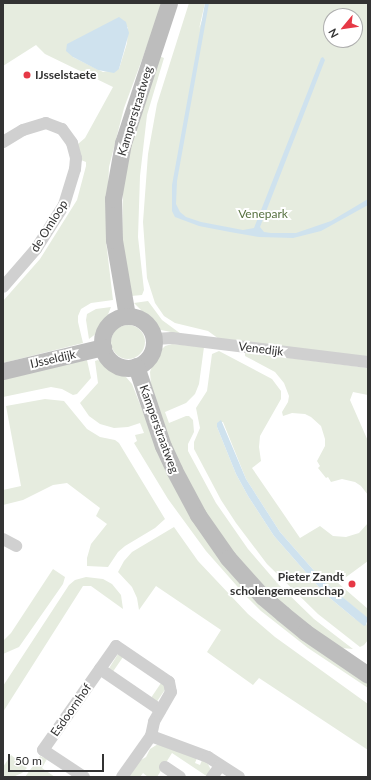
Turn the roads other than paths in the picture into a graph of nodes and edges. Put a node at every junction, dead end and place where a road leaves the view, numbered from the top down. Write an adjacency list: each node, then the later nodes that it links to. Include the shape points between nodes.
1 (169, 3): 4 (main road, Kamperstraatweg, via 123,143 113,199 114,240)
2 (3, 142): 3 (street, de Omloop, via 23,130 46,123 62,129 72,143 76,158 64,205 36,249)
3 (3, 287)
4 (127, 316): 5 (main road, via 142,320 149,326); 6 (main road, via 119,317 107,327 103,334)
5 (154, 339): 7 (street, Venedijk, via 172,338); 8 (main road, via 149,357)
6 (103, 348): 8 (main road, via 112,362 126,368); 9 (main road, IJsseldijk)
7 (368, 362)
8 (136, 366): 13 (main road, Kamperstraatweg, via 163,446 198,515 212,536 245,578 283,614 304,632)
9 (3, 371)
10 (3, 539): 11 (street)
11 (16, 546)
12 (100, 669): 14 (street); 14 (street, Esdoornhof, via 116,646 169,682 171,692); 18 (street, Esdoornhof, via 43,750)
13 (368, 675)
14 (160, 710): 15 (street, Esdoornhof)
15 (151, 736): 16 (street, via 208,757); 19 (street, Esdoornhof)
16 (220, 766): 21 (street); 22 (street)
17 (165, 767): 20 (street)
18 (84, 777)
19 (122, 777)
20 (180, 777)
21 (212, 777)
22 (239, 777)

